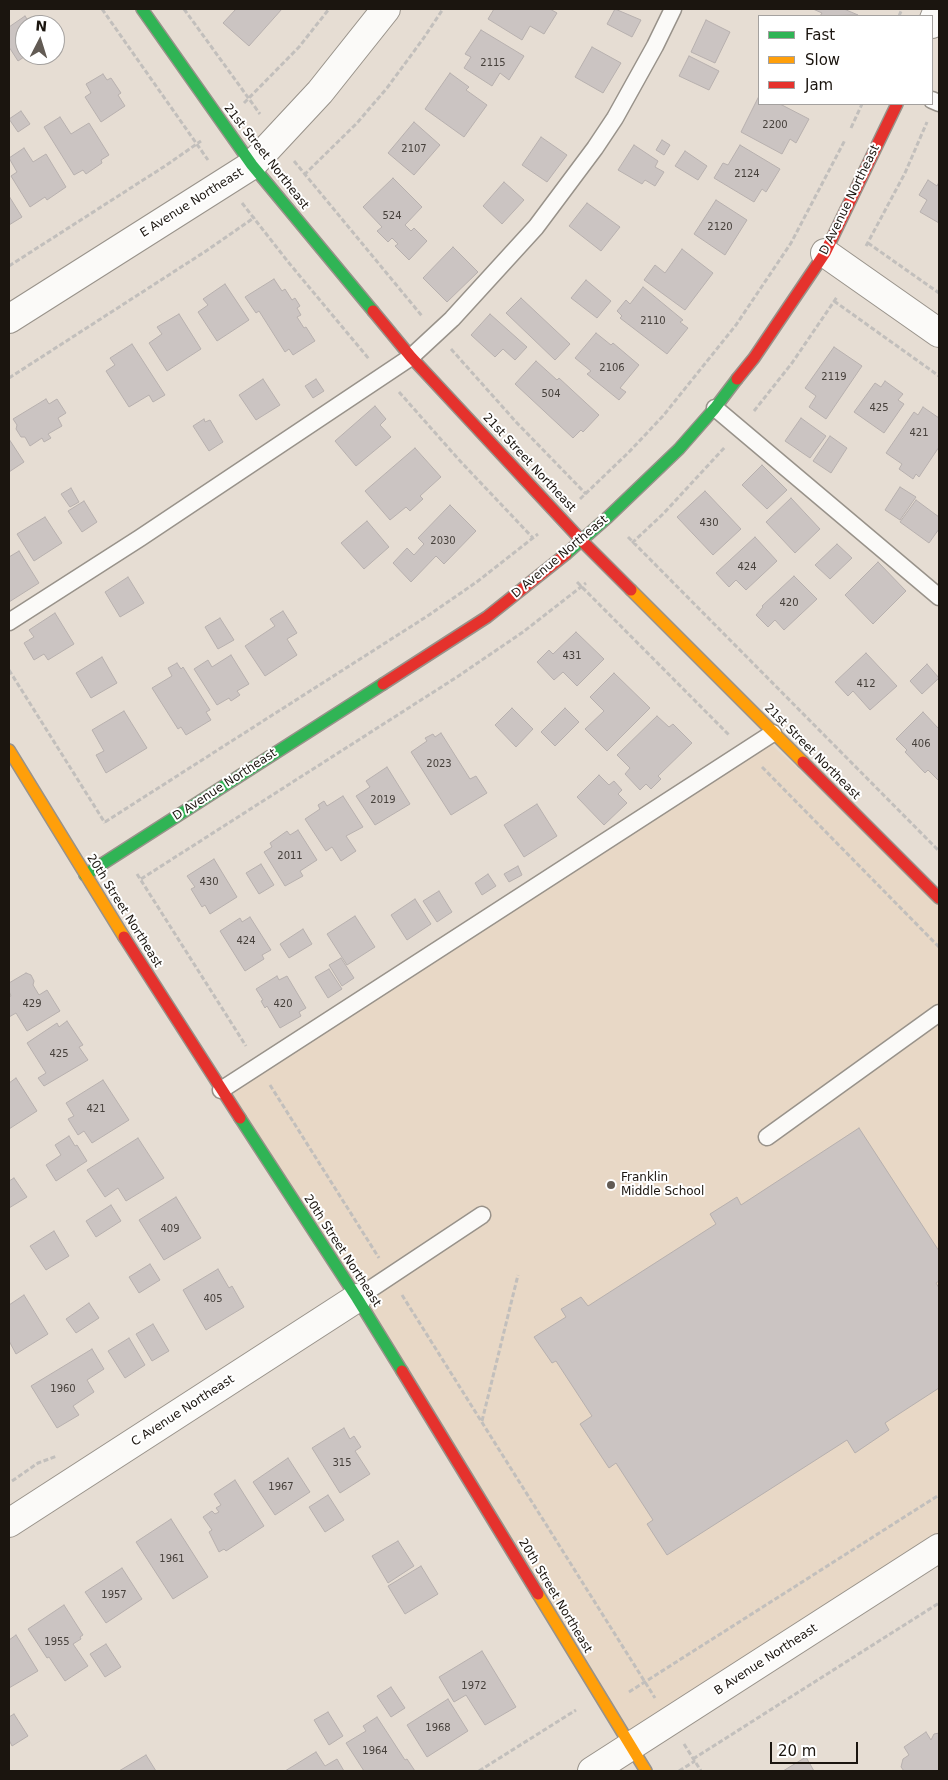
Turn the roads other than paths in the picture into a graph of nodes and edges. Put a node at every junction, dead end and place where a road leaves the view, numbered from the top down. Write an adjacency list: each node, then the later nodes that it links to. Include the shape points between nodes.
1 (142, 9): 7 (street, 21st Street Northeast)
2 (386, 9): 7 (street, E Avenue Northeast, via 320,92)
3 (673, 9): 11 (lane, via 615,118 536,228 452,319)
4 (938, 9): 5 (street)
5 (933, 22)
6 (897, 105): 8 (street, D Avenue Northeast)
7 (252, 165): 9 (street, E Avenue Northeast); 11 (street, 21st Street Northeast)
8 (825, 253): 10 (street); 12 (street, D Avenue Northeast, via 754,358)
9 (9, 319)
10 (939, 333)
11 (411, 357): 13 (street, 21st Street Northeast); 15 (lane)
12 (715, 408): 13 (street, D Avenue Northeast, via 678,449); 14 (lane)
13 (582, 541): 16 (street, 21st Street Northeast); 18 (street, D Avenue Northeast, via 487,617)
14 (939, 597)
15 (9, 622)
16 (773, 733): 19 (street, 21st Street Northeast); 21 (lane)
17 (9, 750): 18 (street, 20th Street Northeast)
18 (85, 875): 21 (street, 20th Street Northeast)
19 (939, 898)
20 (939, 1013): 22 (lane)
21 (221, 1090): 24 (street, 20th Street Northeast)
22 (766, 1137)
23 (482, 1216): 24 (lane)
24 (357, 1298): 25 (street, C Avenue Northeast); 27 (street, 20th Street Northeast)
25 (12, 1515)
26 (939, 1548): 27 (street, B Avenue Northeast)
27 (630, 1747): 28 (street, B Avenue Northeast); 29 (street, 20th Street Northeast)
28 (592, 1771)
29 (646, 1771)

